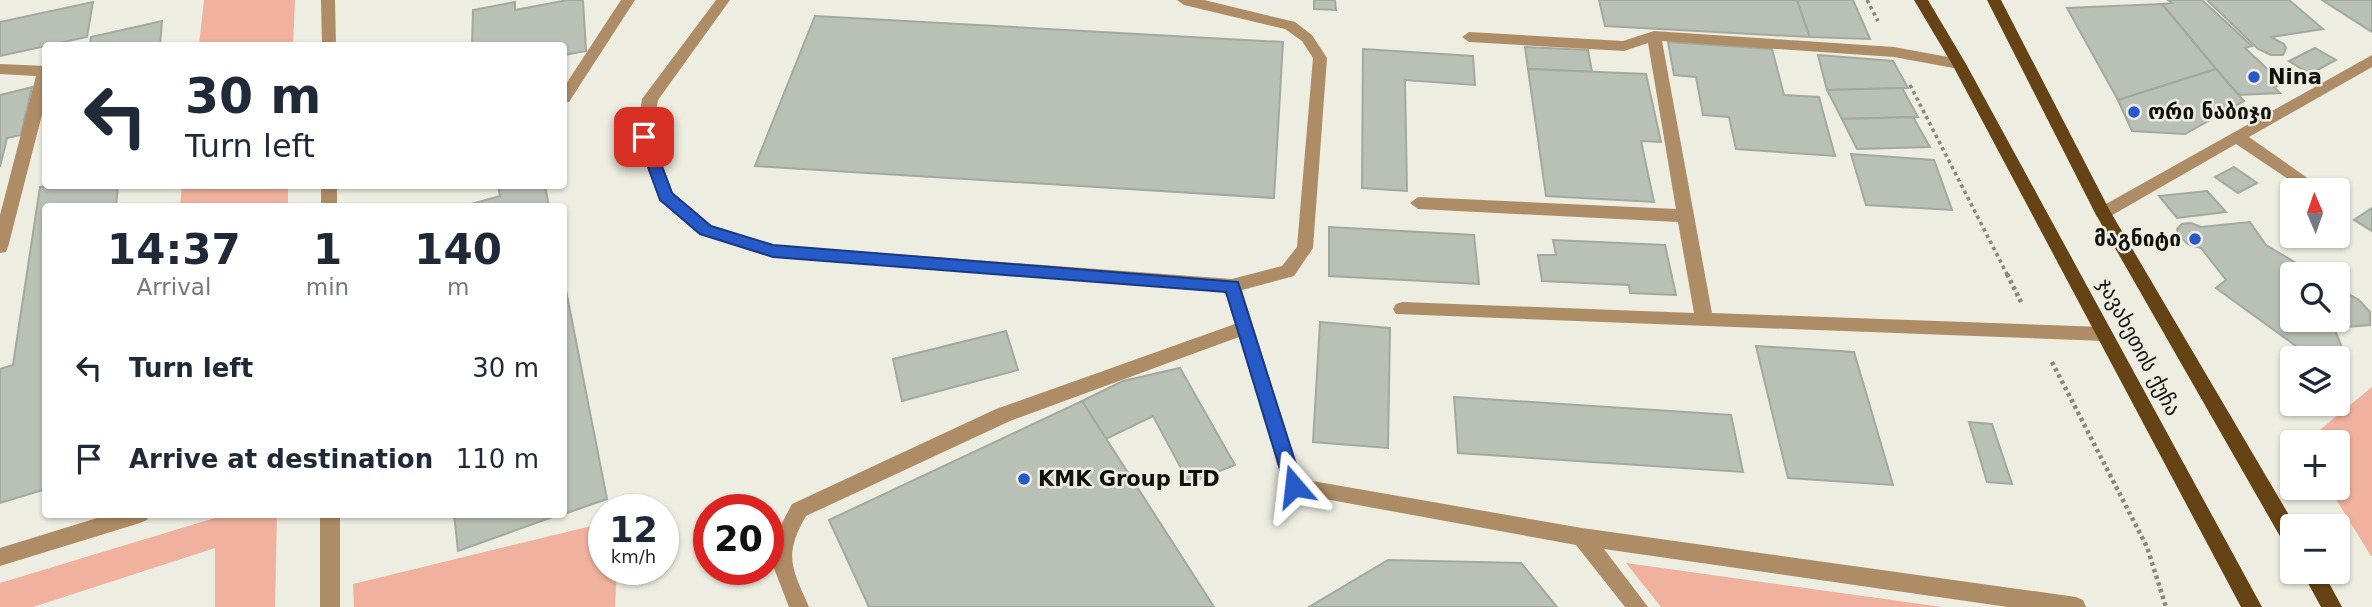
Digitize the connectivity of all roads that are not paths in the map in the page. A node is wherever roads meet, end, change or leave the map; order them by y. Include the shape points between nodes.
1 (328, 0) edge
2 (628, 0) edge
3 (723, 0) edge
4 (1184, 0) edge
5 (1921, 0) edge
6 (1994, 0) edge
7 (1654, 36) junction
8 (1469, 37) dead end
9 (329, 42) edge
10 (2372, 60) edge
11 (1959, 64) junction
12 (0, 69) edge
13 (42, 71) edge
14 (42, 83) edge
15 (567, 93) edge
16 (2237, 137) junction
17 (2298, 178) edge
18 (1418, 203) dead end
19 (2103, 214) junction
20 (1687, 216) junction
21 (0, 247) edge
22 (1232, 286) junction
23 (1402, 309) dead end
24 (1704, 320) junction
25 (1245, 328) junction
26 (2104, 334) junction
27 (126, 518) edge
28 (330, 518) edge
29 (2280, 518) edge
30 (1582, 537) junction
31 (0, 557) edge
32 (2319, 584) edge
33 (330, 607) edge
34 (799, 607) edge
35 (1638, 607) edge
36 (2076, 607) edge
37 (2252, 607) edge
38 (2332, 607) edge

1 - 9 street
2 - 15 street
3 - 22 street via 650,99 644,137 666,196 706,230 773,251
4 - 22 street via 1290,26 1307,38 1320,58 1305,248 1288,271
5 - 11 main road, ჯავახეთის ქუჩა
6 - 19 main road, ჯავახეთის ქუჩა
7 - 8 street via 1624,46
7 - 11 street via 1894,52
7 - 20 street
10 - 16 street
11 - 26 main road, ჯავახეთის ქუჩა
12 - 13 street
14 - 21 street
16 - 17 street
16 - 19 street
18 - 20 street
19 - 29 main road, ჯავახეთის ქუჩა
20 - 24 street
22 - 25 street
23 - 24 street
24 - 26 street
25 - 30 street via 1294,486
25 - 34 street via 1003,415 799,510 785,533 778,559
26 - 37 main road, ჯავახეთის ქუჩა
27 - 31 street
28 - 33 street
30 - 35 street
30 - 36 street
32 - 38 main road

